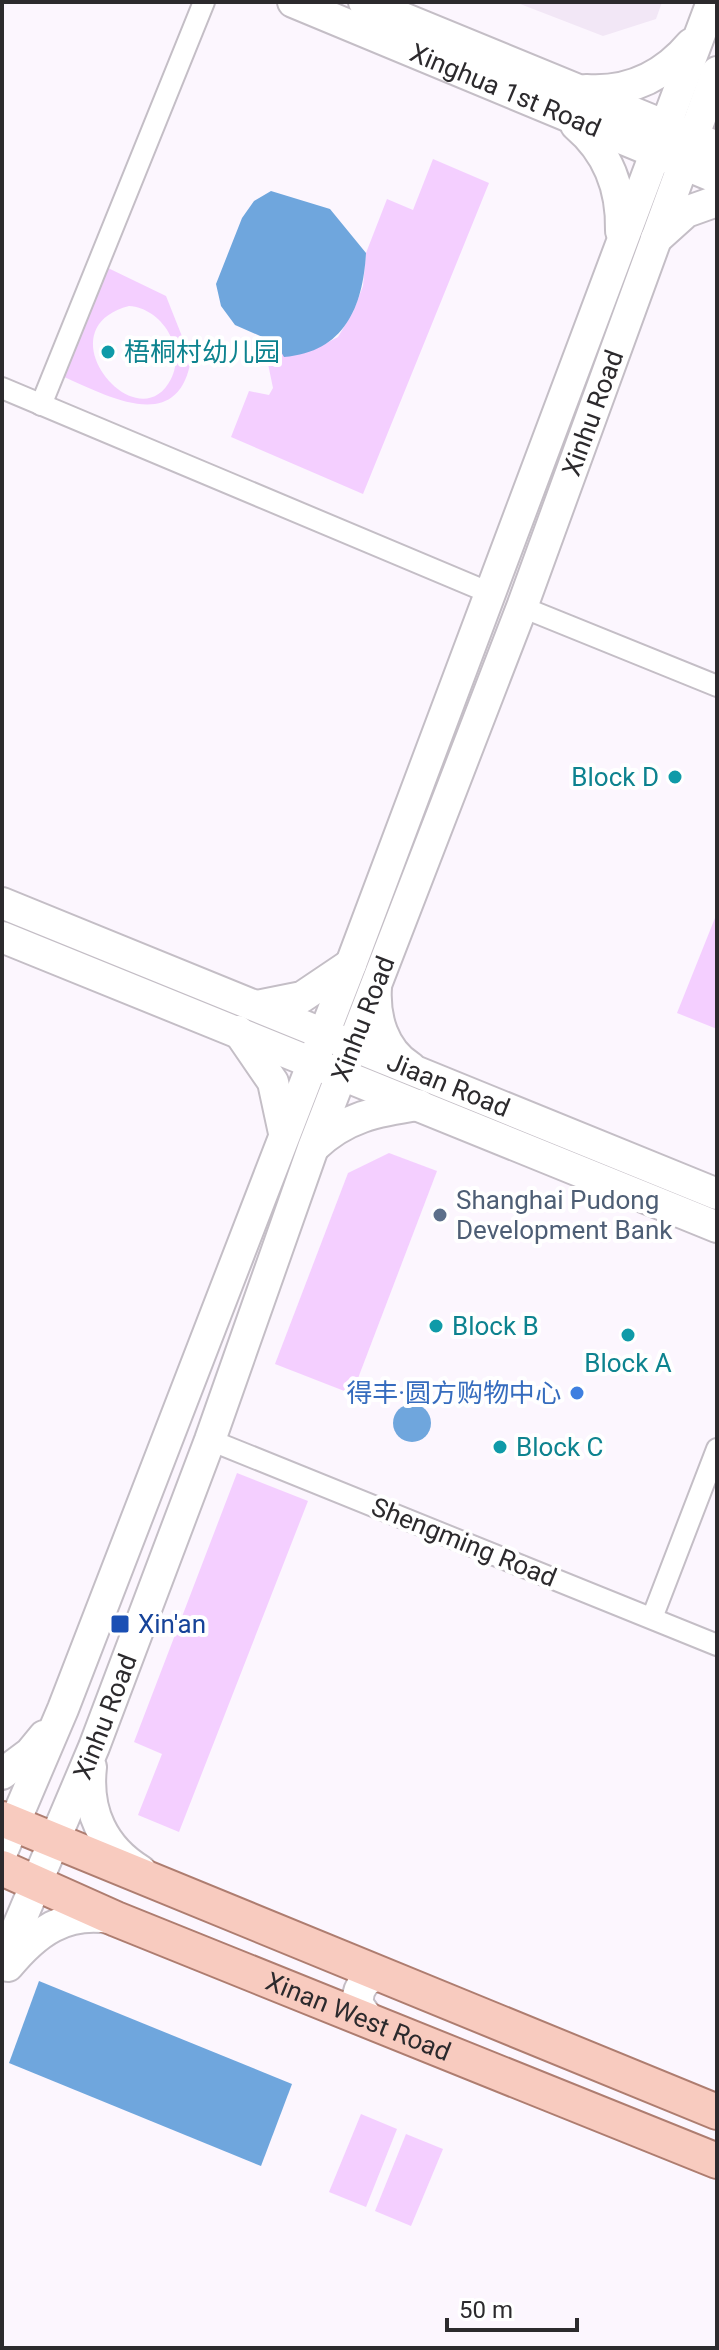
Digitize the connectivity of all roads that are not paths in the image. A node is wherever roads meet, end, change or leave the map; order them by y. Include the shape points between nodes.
1 (204, 2) edge
2 (293, 2) edge
3 (364, 2) edge
4 (708, 13) edge
5 (486, 68) junction
6 (717, 72) edge
7 (563, 100) junction
8 (682, 146) edge
9 (717, 178) edge
10 (717, 201) edge
11 (653, 243) junction
12 (619, 245) junction
13 (2, 388) edge
14 (563, 397) junction
15 (41, 405) junction
16 (593, 409) junction
17 (490, 593) junction
18 (522, 607) junction
19 (717, 686) edge
20 (401, 830) junction
21 (429, 843) junction
22 (2, 903) edge
23 (2, 937) edge
24 (136, 957) junction
25 (364, 971) junction
26 (127, 987) junction
27 (256, 1006) junction
28 (238, 1031) junction
29 (333, 1053) junction
30 (419, 1072) junction
31 (419, 1105) junction
32 (285, 1136) junction
33 (313, 1148) junction
34 (717, 1194) edge
35 (717, 1227) edge
36 (210, 1440) junction
37 (717, 1449) edge
38 (652, 1618) junction
39 (717, 1645) edge
40 (63, 1709) junction
41 (94, 1747) junction
42 (2, 1774) edge
43 (6, 1832) edge
44 (55, 1840) junction
45 (2, 1868) edge
46 (36, 1883) junction
47 (167, 1886) junction
48 (116, 1919) junction
49 (2, 1964) edge
50 (2, 1974) edge
51 (386, 1975) junction
52 (370, 2021) junction
53 (717, 2112) edge
54 (717, 2161) edge

1 - 15 street
2 - 5 main road, Xinghua 1st Road
3 - 5 main road, Xinghua 1st Road
4 - 7 main road via 681,56 643,81
4 - 8 main road, Xinhu Road
5 - 7 main road, Xinghua 1st Road
6 - 8 main road, Xinhu Road
7 - 8 main road, Xinghua 1st Road
7 - 12 main road via 610,169 621,214
8 - 9 main road, Xinghua 1st Road
8 - 11 main road, Xinhu Road
8 - 12 main road, Xinhu Road
10 - 11 main road via 686,212
11 - 16 main road, Xinhu Road
12 - 14 main road, Xinhu Road
13 - 15 street
14 - 16 main road via 568,390 583,388 591,394
14 - 17 main road, Xinhu Road
15 - 17 street
16 - 18 main road, Xinhu Road
17 - 20 main road, Xinhu Road
18 - 19 street
18 - 21 main road, Xinhu Road
20 - 21 main road via 402,845 410,852 424,850
20 - 25 main road, Xinhu Road
21 - 25 main road, Xinhu Road
22 - 24 main road, Jiaan Road
23 - 26 main road, Jiaan Road
24 - 26 main road via 145,965 146,978 139,986
24 - 27 main road, Jiaan Road
25 - 27 main road via 302,997
25 - 29 main road, Xinhu Road
25 - 30 main road via 392,1051
26 - 28 main road, Jiaan Road
27 - 29 main road, Jiaan Road
28 - 29 main road, Jiaan Road
28 - 32 main road via 273,1082
29 - 30 main road, Jiaan Road
29 - 31 main road, Jiaan Road
29 - 32 main road, Xinhu Road
29 - 33 main road, Xinhu Road
30 - 34 main road, Jiaan Road
31 - 33 main road via 340,1124
31 - 35 main road, Jiaan Road
32 - 40 main road, Xinhu Road
33 - 36 main road, Xinhu Road
36 - 38 street, Shengming Road
36 - 41 main road, Xinhu Road
37 - 38 street
38 - 39 street, Shengming Road
40 - 42 main road via 30,1753
40 - 43 main road, Xinhu Road
41 - 44 main road, Xinhu Road
41 - 47 main road via 92,1809 104,1837 129,1863
43 - 44 main road, Xinan West Road
44 - 46 main road, Xinhu Road
44 - 47 main road, Xinan West Road
45 - 46 main road, Xinan West Road
46 - 48 main road, Xinan West Road
46 - 49 main road, Xinhu Road
47 - 51 main road, Xinan West Road
48 - 50 main road via 82,1916 51,1926 32,1939
48 - 52 main road, Xinan West Road
51 - 52 main road via 370,1978 359,1989 358,2005
51 - 53 main road, Xinan West Road
52 - 54 main road, Xinan West Road

